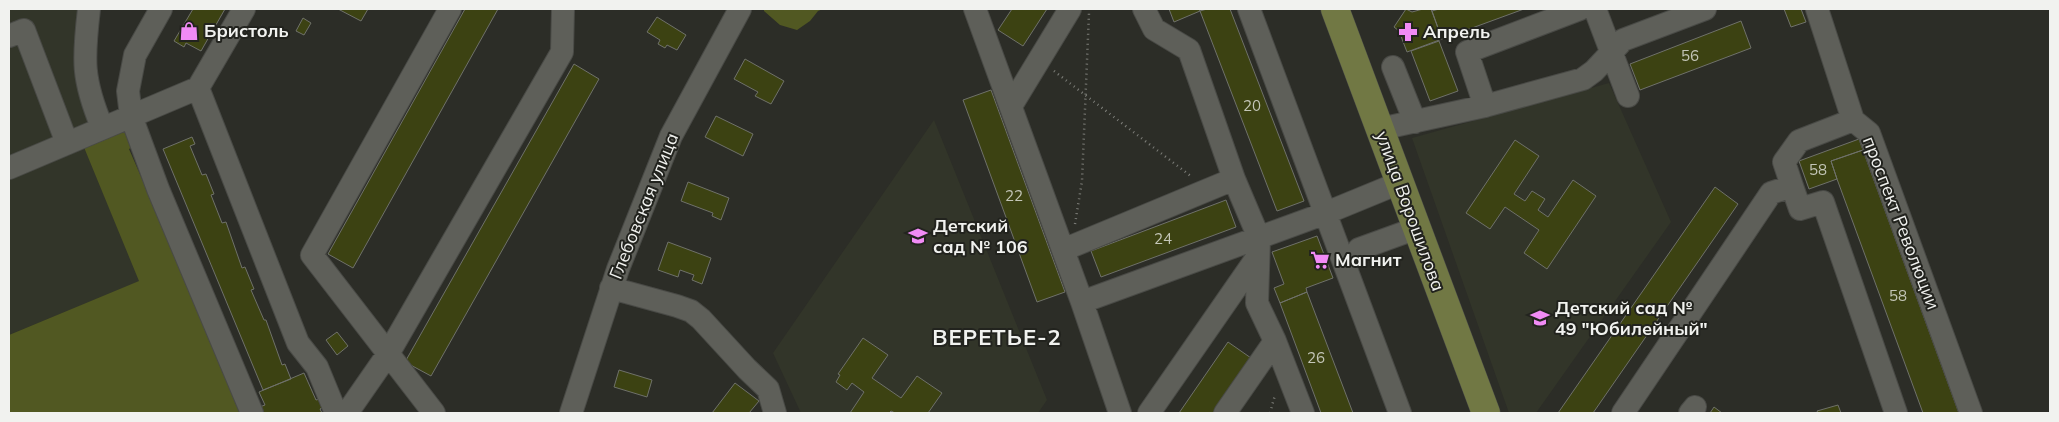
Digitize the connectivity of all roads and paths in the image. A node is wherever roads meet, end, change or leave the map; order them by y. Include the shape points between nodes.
1 (89, 9) edge
2 (161, 9) edge
3 (244, 9) edge
4 (450, 9) edge
5 (563, 9) edge
6 (740, 9) edge
7 (975, 9) edge
8 (1070, 9) edge
9 (1089, 9) edge
10 (1144, 9) edge
11 (1249, 9) edge
12 (1335, 9) edge
13 (1580, 9) edge
14 (1595, 9) edge
15 (1706, 9) edge
16 (1817, 9) edge
17 (9, 36) edge
18 (1611, 51) junction
19 (1038, 60) junction
20 (1393, 67) dead end
21 (198, 88) junction
22 (1628, 96) dead end
23 (1087, 97) junction
24 (1011, 106) junction
25 (1485, 106) junction
26 (131, 116) junction
27 (1854, 120) junction
28 (1415, 122) junction
29 (102, 127) junction
30 (1380, 129) junction
31 (67, 143) junction
32 (9, 168) edge
33 (1234, 179) junction
34 (1399, 183) junction
35 (1792, 186) junction
36 (1208, 189) junction
37 (1326, 213) junction
38 (1417, 228) junction
39 (1258, 247) junction
40 (1360, 249) dead end
41 (1063, 250) junction
42 (611, 288) junction
43 (1082, 302) junction
44 (1275, 341) junction
45 (388, 354) junction
46 (771, 410) edge
47 (252, 413) edge
48 (336, 413) edge
49 (347, 413) edge
50 (434, 413) edge
51 (572, 413) edge
52 (1120, 413) edge
53 (1149, 413) edge
54 (1225, 413) edge
55 (1303, 413) edge
56 (1400, 413) edge
57 (1486, 413) edge
58 (1623, 413) edge
59 (1896, 413) edge
60 (1971, 413) edge

1 - 29 street via 85,77
2 - 26 street via 135,55 128,91
3 - 21 street
4 - 45 street via 312,255
5 - 45 street via 562,52
6 - 42 street, Глебовская улица via 671,136
7 - 24 street
8 - 19 street
9 - 23 path
10 - 33 street via 1154,29 1189,50
11 - 37 street
12 - 30 main road, улица Ворошилова
13 - 25 street via 1467,52
14 - 18 street
15 - 18 street via 1622,40
16 - 27 street, проспект Революции
17 - 31 street via 24,30
18 - 22 street
18 - 25 street via 1583,79
19 - 23 path
19 - 24 street
20 - 28 street
21 - 26 street
21 - 48 street via 298,343 317,367
23 - 36 path
23 - 41 path via 1082,181 1074,235
24 - 41 street
25 - 28 street
26 - 29 street
26 - 47 street via 158,189
27 - 35 street via 1800,141 1784,162
27 - 60 street, проспект Революции via 1869,133
28 - 30 street
29 - 31 street
30 - 34 main road, улица Ворошилова
31 - 32 street
33 - 36 street
33 - 39 street
34 - 37 street
34 - 38 main road, улица Ворошилова
35 - 58 street via 1770,193
35 - 59 street via 1800,209 1824,202
36 - 41 street
37 - 39 street
37 - 56 street
38 - 40 street
38 - 57 main road, улица Ворошилова
39 - 43 street
39 - 44 street via 1257,303
39 - 53 street
41 - 43 street
42 - 46 street via 691,311 768,389
42 - 51 street, Глебовская улица
43 - 52 street
44 - 54 street
44 - 55 street
45 - 49 street
45 - 50 street

